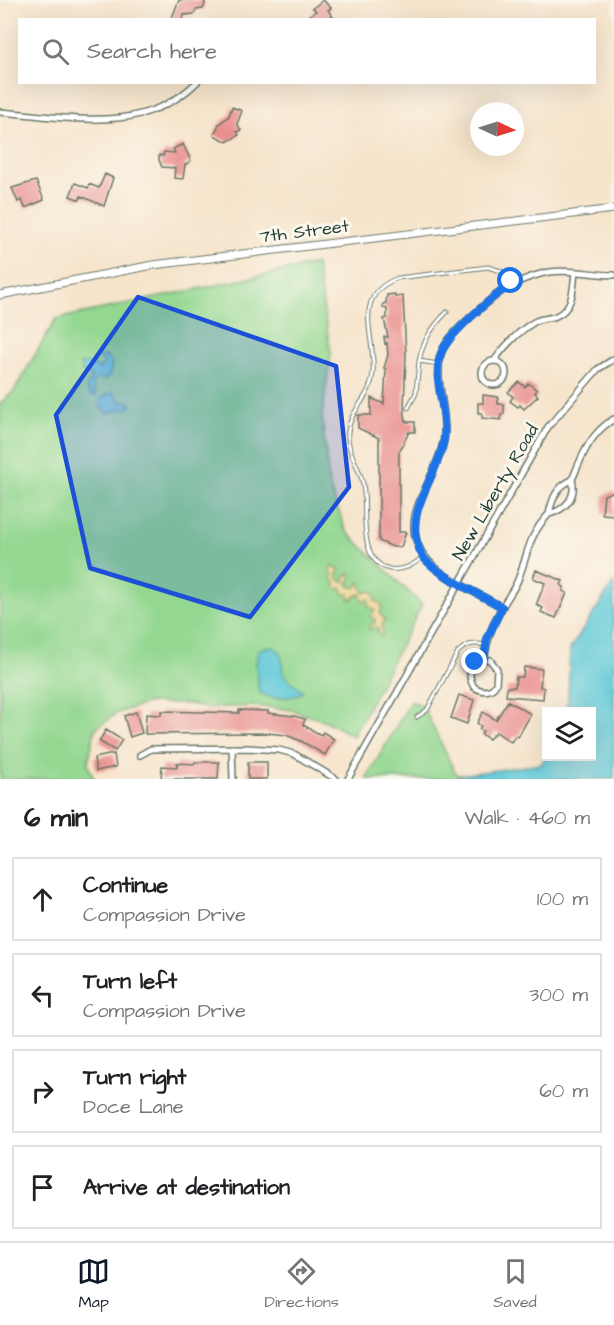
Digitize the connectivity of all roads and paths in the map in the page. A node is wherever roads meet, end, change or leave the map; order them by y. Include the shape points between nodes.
1 (194, 84) edge
2 (0, 112) edge
3 (614, 209) edge
4 (575, 272) junction
5 (614, 275) edge
6 (513, 284) junction
7 (0, 295) edge
8 (447, 312) dead end
9 (614, 359) edge
10 (419, 361) junction
11 (494, 361) junction
12 (439, 364) junction
13 (408, 408) dead end
14 (614, 419) edge
15 (572, 480) junction
16 (549, 514) junction
17 (423, 557) junction
18 (460, 583) junction
19 (502, 607) junction
20 (486, 645) junction
21 (484, 659) junction
22 (417, 717) dead end
23 (232, 748) junction
24 (140, 755) dead end
25 (233, 779) edge
26 (336, 779) edge
27 (348, 779) edge

1 - 2 street via 165,106 130,118
3 - 7 street, 7th Street via 153,265
4 - 5 street
4 - 6 street via 549,272
4 - 11 street via 573,296 566,309 535,321
6 - 12 street via 449,339
6 - 17 lane via 501,271 488,267 398,278 375,294 369,306 372,378 367,396 352,416 348,429 348,441 362,481 367,543 374,559 390,569 409,567
8 - 10 lane via 432,327
9 - 18 street, New Liberty Road via 598,369 548,427
10 - 12 lane
10 - 13 lane via 416,393
11 - 11 street via 483,371 486,381 493,384 503,381 506,373
12 - 17 street via 444,439 414,523
14 - 15 street via 591,438
15 - 16 street via 556,492
15 - 16 street via 575,488 570,501 560,512
16 - 19 street via 538,525 519,579
17 - 18 street
18 - 19 street
18 - 27 street, New Liberty Road
19 - 20 street
20 - 21 street
20 - 22 lane via 473,643 458,652 427,710
21 - 21 street via 471,668 471,682 479,691 490,690 496,684 497,669
23 - 24 street via 151,749
23 - 25 street
23 - 26 street via 294,754

